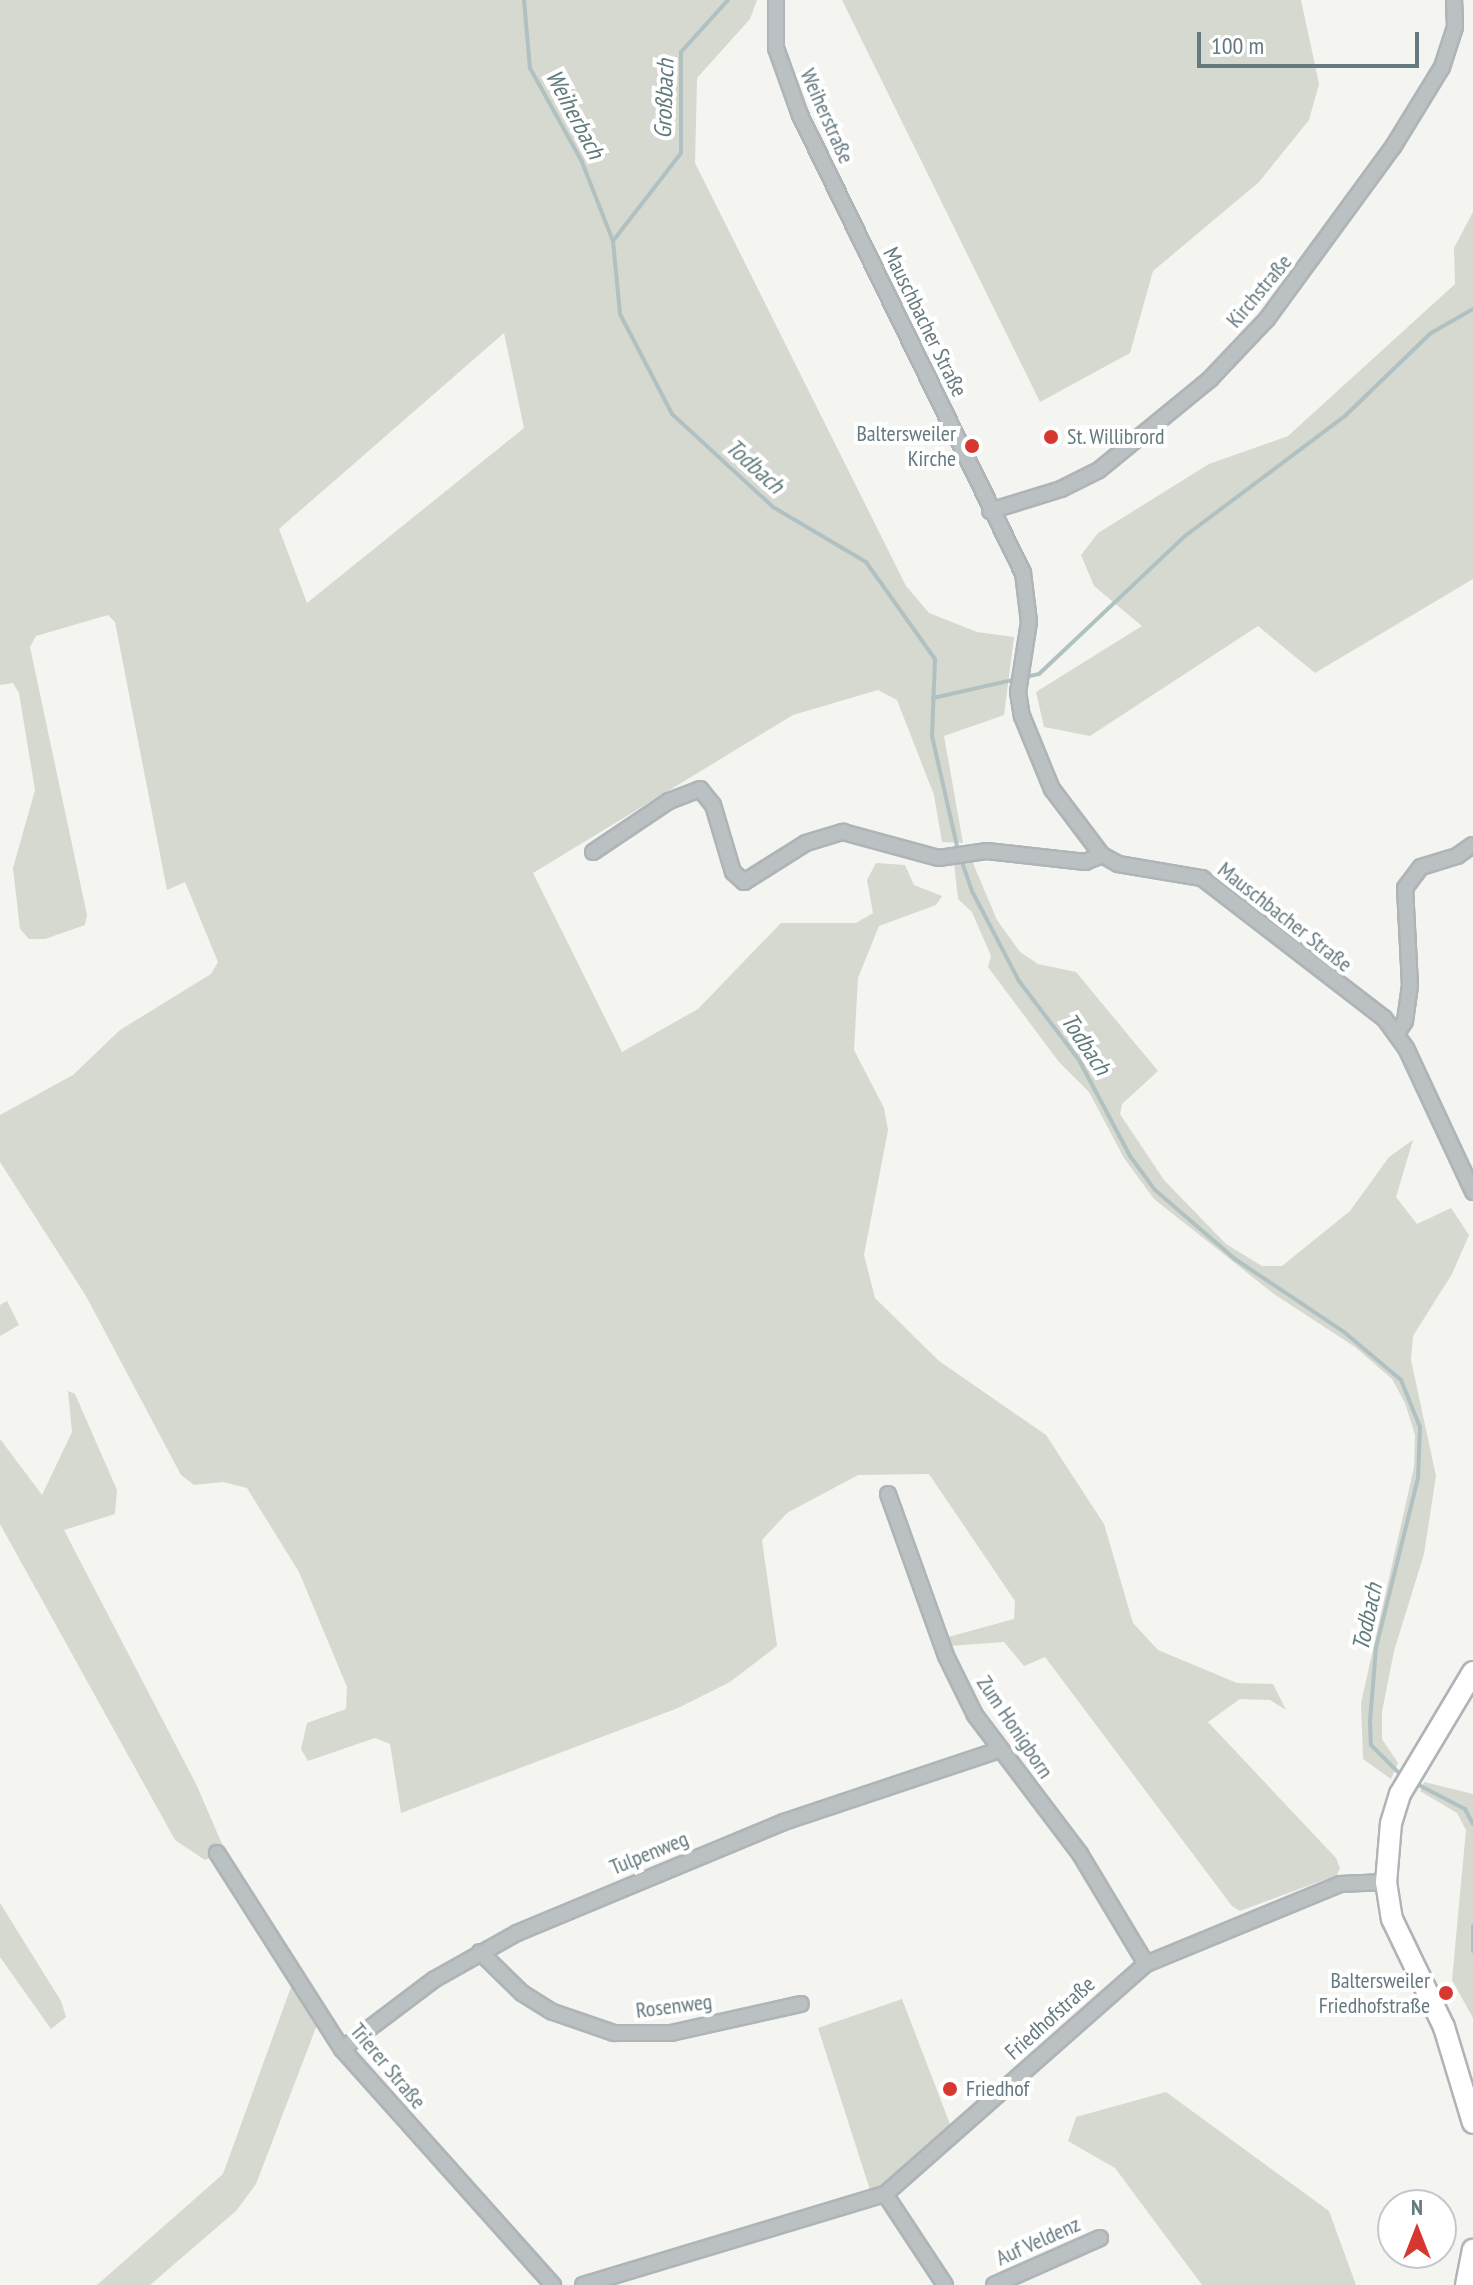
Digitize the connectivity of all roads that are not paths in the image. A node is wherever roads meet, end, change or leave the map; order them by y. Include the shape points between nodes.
1 (776, 0) edge
2 (1454, 0) edge
3 (862, 245) joint
4 (990, 511) junction
5 (1473, 845) edge
6 (593, 852) dead end
7 (1102, 855) junction
8 (1397, 1033) junction
9 (1473, 1192) edge
10 (888, 1494) dead end
11 (1473, 1672) edge
12 (999, 1750) junction
13 (217, 1853) dead end
14 (1386, 1882) junction
15 (480, 1952) junction
16 (1146, 1964) junction
17 (801, 2004) dead end
18 (342, 2049) junction
19 (1473, 2123) edge
20 (885, 2194) junction
21 (1100, 2238) dead end
22 (1473, 2250) edge
23 (553, 2285) edge
24 (583, 2285) edge
25 (945, 2285) edge
26 (994, 2285) edge
27 (1466, 2285) edge

1 - 3 street, Weiherstraße via 776,48 783,75
2 - 4 street, Kirchstraße via 1455,27 1442,67 1393,147 1267,319 1210,379 1099,470 1061,489
3 - 4 street, Mauschbacher Straße
4 - 7 street, Mauschbacher Straße via 1029,597 1018,692 1022,716 1052,789
5 - 8 street via 1421,867 1405,888 1410,986 1405,1021
6 - 7 street via 669,801 700,789 713,805 733,872 744,882 806,843 843,832 926,856 971,851 1085,862
7 - 8 street, Mauschbacher Straße via 1118,864 1202,878
8 - 9 street, Mauschbacher Straße
10 - 12 street, Zum Honigborn via 946,1656
11 - 14 main road via 1400,1794 1391,1823
12 - 15 street, Tulpenweg via 784,1822
12 - 16 street, Zum Honigborn via 1080,1854
13 - 18 street, Trierer Straße
14 - 16 street, Friedhofstraße via 1340,1884
14 - 19 main road via 1392,1919 1444,2027
15 - 17 street, Rosenweg via 522,1993 553,2012 614,2033 671,2033
15 - 18 street, Tulpenweg
16 - 20 street, Friedhofstraße
18 - 23 street, Trierer Straße
20 - 24 street, Friedhofstraße
20 - 25 street
21 - 26 street, Auf Veldenz
22 - 27 main road

